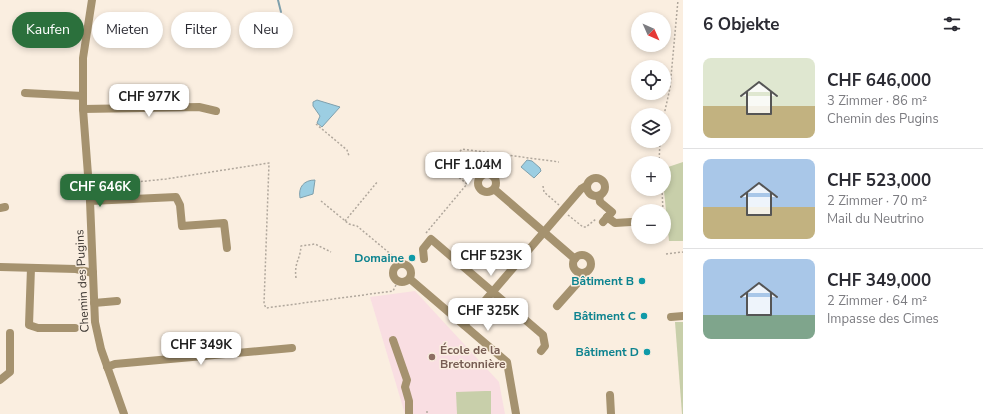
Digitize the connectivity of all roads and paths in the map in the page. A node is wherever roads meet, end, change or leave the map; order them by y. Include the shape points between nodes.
1 (92, 0) edge
2 (678, 0) edge
3 (25, 93) dead end
4 (83, 96) junction
5 (666, 108) edge
6 (83, 109) junction
7 (216, 112) dead end
8 (316, 124) dead end
9 (349, 156) dead end
10 (559, 162) dead end
11 (378, 181) dead end
12 (89, 186) junction
13 (543, 186) dead end
14 (586, 186) junction
15 (494, 189) dead end
16 (598, 196) junction
17 (90, 201) junction
18 (321, 201) dead end
19 (563, 210) junction
20 (605, 219) junction
21 (345, 221) junction
22 (630, 222) dead end
23 (544, 231) junction
24 (432, 239) junction
25 (227, 248) dead end
26 (331, 252) dead end
27 (683, 252) edge
28 (666, 254) dead end
29 (393, 256) dead end
30 (424, 259) dead end
31 (575, 259) junction
32 (0, 267) edge
33 (31, 268) junction
34 (93, 273) junction
35 (583, 273) junction
36 (296, 278) dead end
37 (410, 279) junction
38 (398, 281) junction
39 (492, 291) junction
40 (117, 301) dead end
41 (94, 303) junction
42 (557, 306) dead end
43 (683, 316) edge
44 (671, 317) dead end
45 (464, 325) junction
46 (76, 328) dead end
47 (10, 333) dead end
48 (393, 340) dead end
49 (292, 348) dead end
50 (541, 351) dead end
51 (107, 367) junction
52 (0, 380) edge
53 (610, 395) dead end
54 (427, 411) dead end
55 (124, 414) edge
56 (409, 414) edge
57 (427, 414) edge
58 (516, 414) edge
59 (611, 414) edge

1 - 4 street, Chemin des Pugins via 82,58
2 - 5 path via 670,88
3 - 4 street
4 - 6 street, Chemin des Pugins
6 - 7 street via 199,107
6 - 12 street, Chemin des Pugins
8 - 9 path via 347,150
10 - 24 path via 462,149 446,167 467,184 427,231
11 - 21 path
12 - 17 street, Chemin des Pugins
12 - 38 path via 269,163 264,304 266,308 393,291
13 - 19 path via 544,192
14 - 16 street via 591,195
14 - 16 street via 588,180 594,177 603,180 605,189
14 - 19 street
15 - 23 street
16 - 20 street via 600,202 612,212
17 - 25 street via 176,197 180,205 182,226 224,223
17 - 34 street, Chemin des Pugins
18 - 21 path
19 - 20 path via 583,227 592,224 596,219
19 - 23 street
20 - 22 street
21 - 29 path via 357,226
23 - 31 street
23 - 39 street
24 - 30 street via 423,250
24 - 39 street
26 - 36 path via 315,244 301,246 300,257 295,266
27 - 28 path
31 - 35 street via 575,269
31 - 35 street via 581,255 590,260 589,270
32 - 33 street
33 - 34 street via 76,269
33 - 46 street via 28,322 33,327
34 - 41 street, Chemin des Pugins
35 - 42 street via 581,279
37 - 38 street
37 - 38 street via 409,267 400,265 393,274
37 - 45 street
39 - 45 street
39 - 50 street via 543,335 545,346
40 - 41 street
41 - 51 street, Chemin des Pugins via 98,340
43 - 44 street
45 - 58 street via 506,362
47 - 52 street via 10,372
48 - 56 street via 407,380 405,387
49 - 51 street via 115,364
51 - 55 street, Chemin des Pugins
53 - 59 street
54 - 57 path

